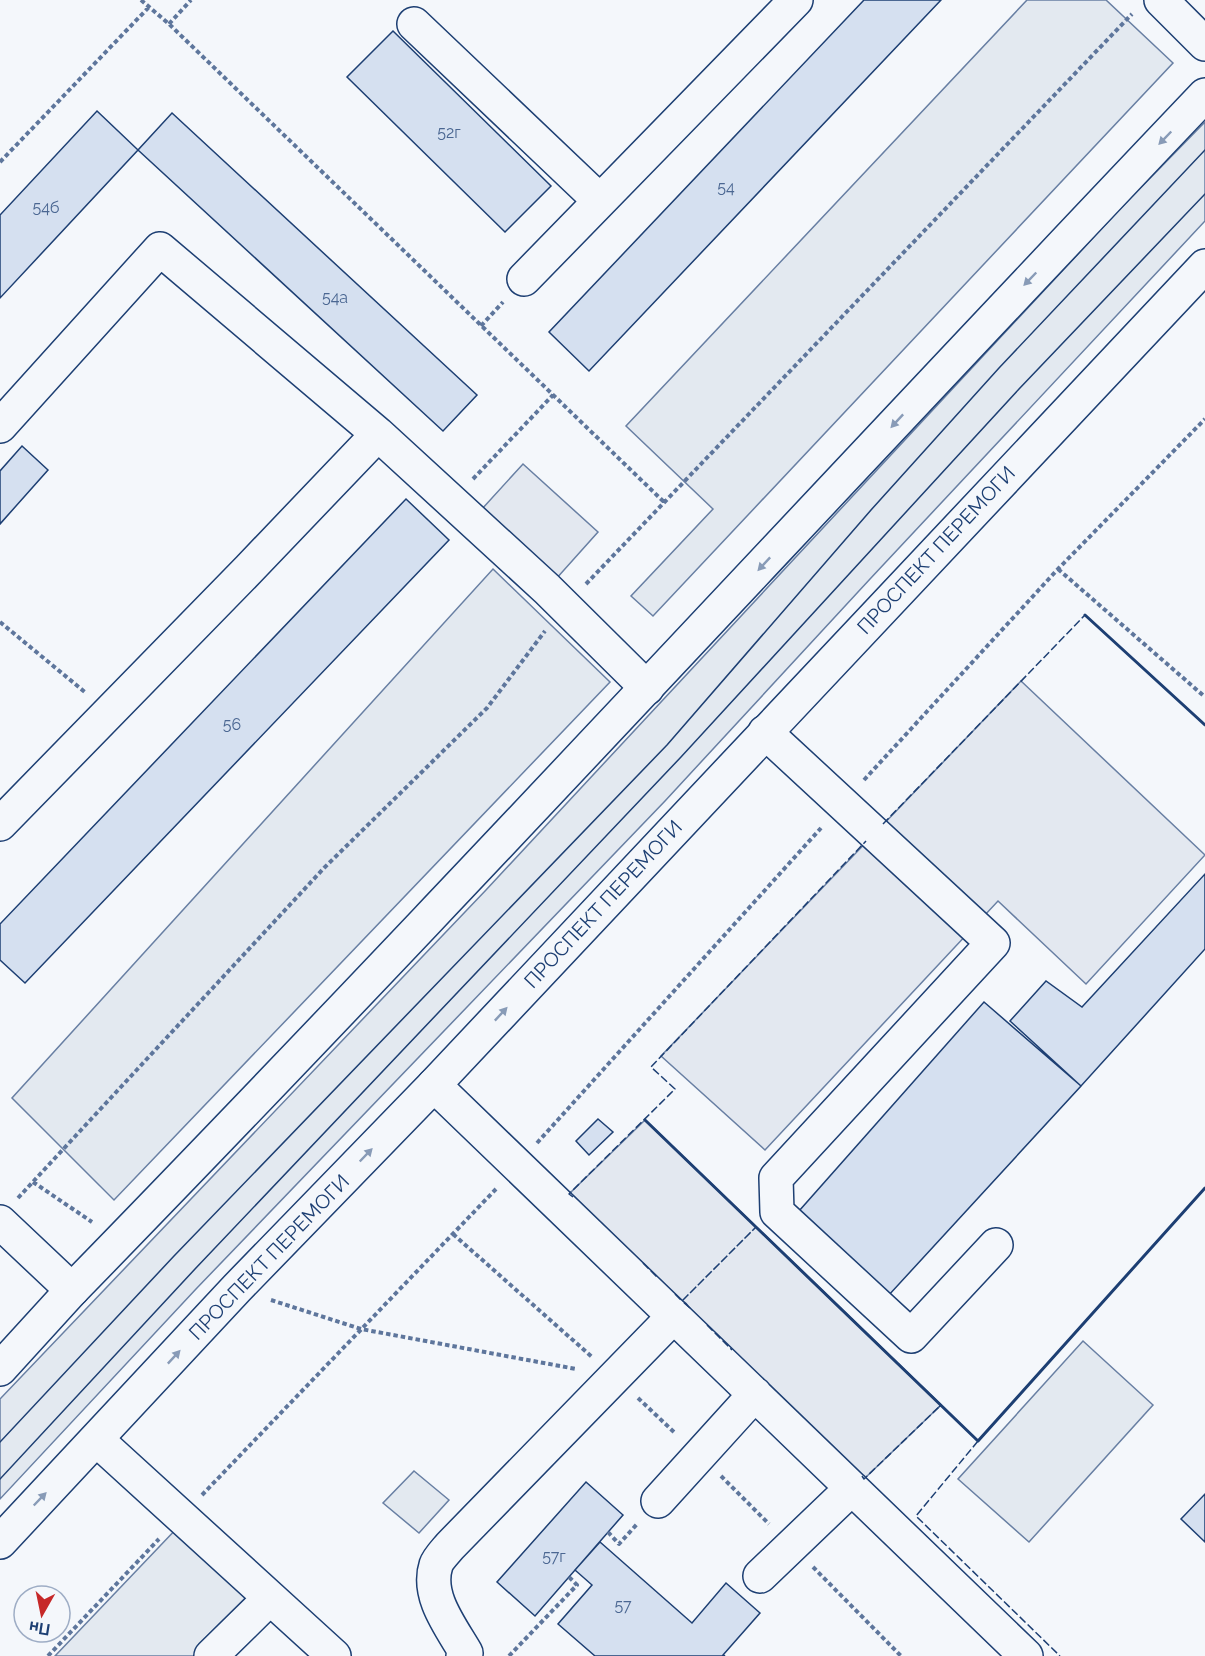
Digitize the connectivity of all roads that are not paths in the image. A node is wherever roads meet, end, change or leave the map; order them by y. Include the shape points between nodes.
1 (796, 0) edge
2 (1161, 0) edge
3 (414, 24) dead end
4 (1205, 44) edge
5 (1205, 95) edge
6 (599, 200) junction
7 (1205, 266) edge
8 (524, 279) dead end
9 (0, 426) edge
10 (378, 434) junction
11 (647, 688) junction
12 (765, 732) junction
13 (0, 824) edge
14 (434, 1085) junction
15 (0, 1222) edge
16 (996, 1245) dead end
17 (72, 1290) junction
18 (676, 1309) junction
19 (0, 1369) edge
20 (755, 1394) junction
21 (97, 1440) junction
22 (852, 1488) junction
23 (658, 1501) road end
24 (0, 1542) edge
25 (760, 1576) dead end
26 (269, 1599) junction
27 (466, 1655) edge
28 (1022, 1655) edge
29 (211, 1656) edge
30 (334, 1656) edge

1 - 6 main road
2 - 4 main road
3 - 6 main road
5 -> 11 main road
6 - 8 main road
7 - 12 main road, ПРОСПЕКТ ПЕРЕМОГИ
9 - 10 main road via 160,249
10 - 11 main road via 547,589
10 - 13 main road
11 - 17 main road
14 -> 12 main road, ПРОСПЕКТ ПЕРЕМОГИ
12 - 16 main road via 993,943 776,1178 777,1212 911,1336
14 - 18 main road
21 -> 14 main road, ПРОСПЕКТ ПЕРЕМОГИ via 237,1288
15 - 17 main road
17 - 19 main road
18 - 20 main road
18 - 27 main road via 436,1563 432,1587
20 - 22 main road
20 - 23 main road
24 -> 21 main road, ПРОСПЕКТ ПЕРЕМОГИ
21 - 26 main road
22 - 25 main road
22 - 28 main road
26 - 29 main road
26 - 30 main road

